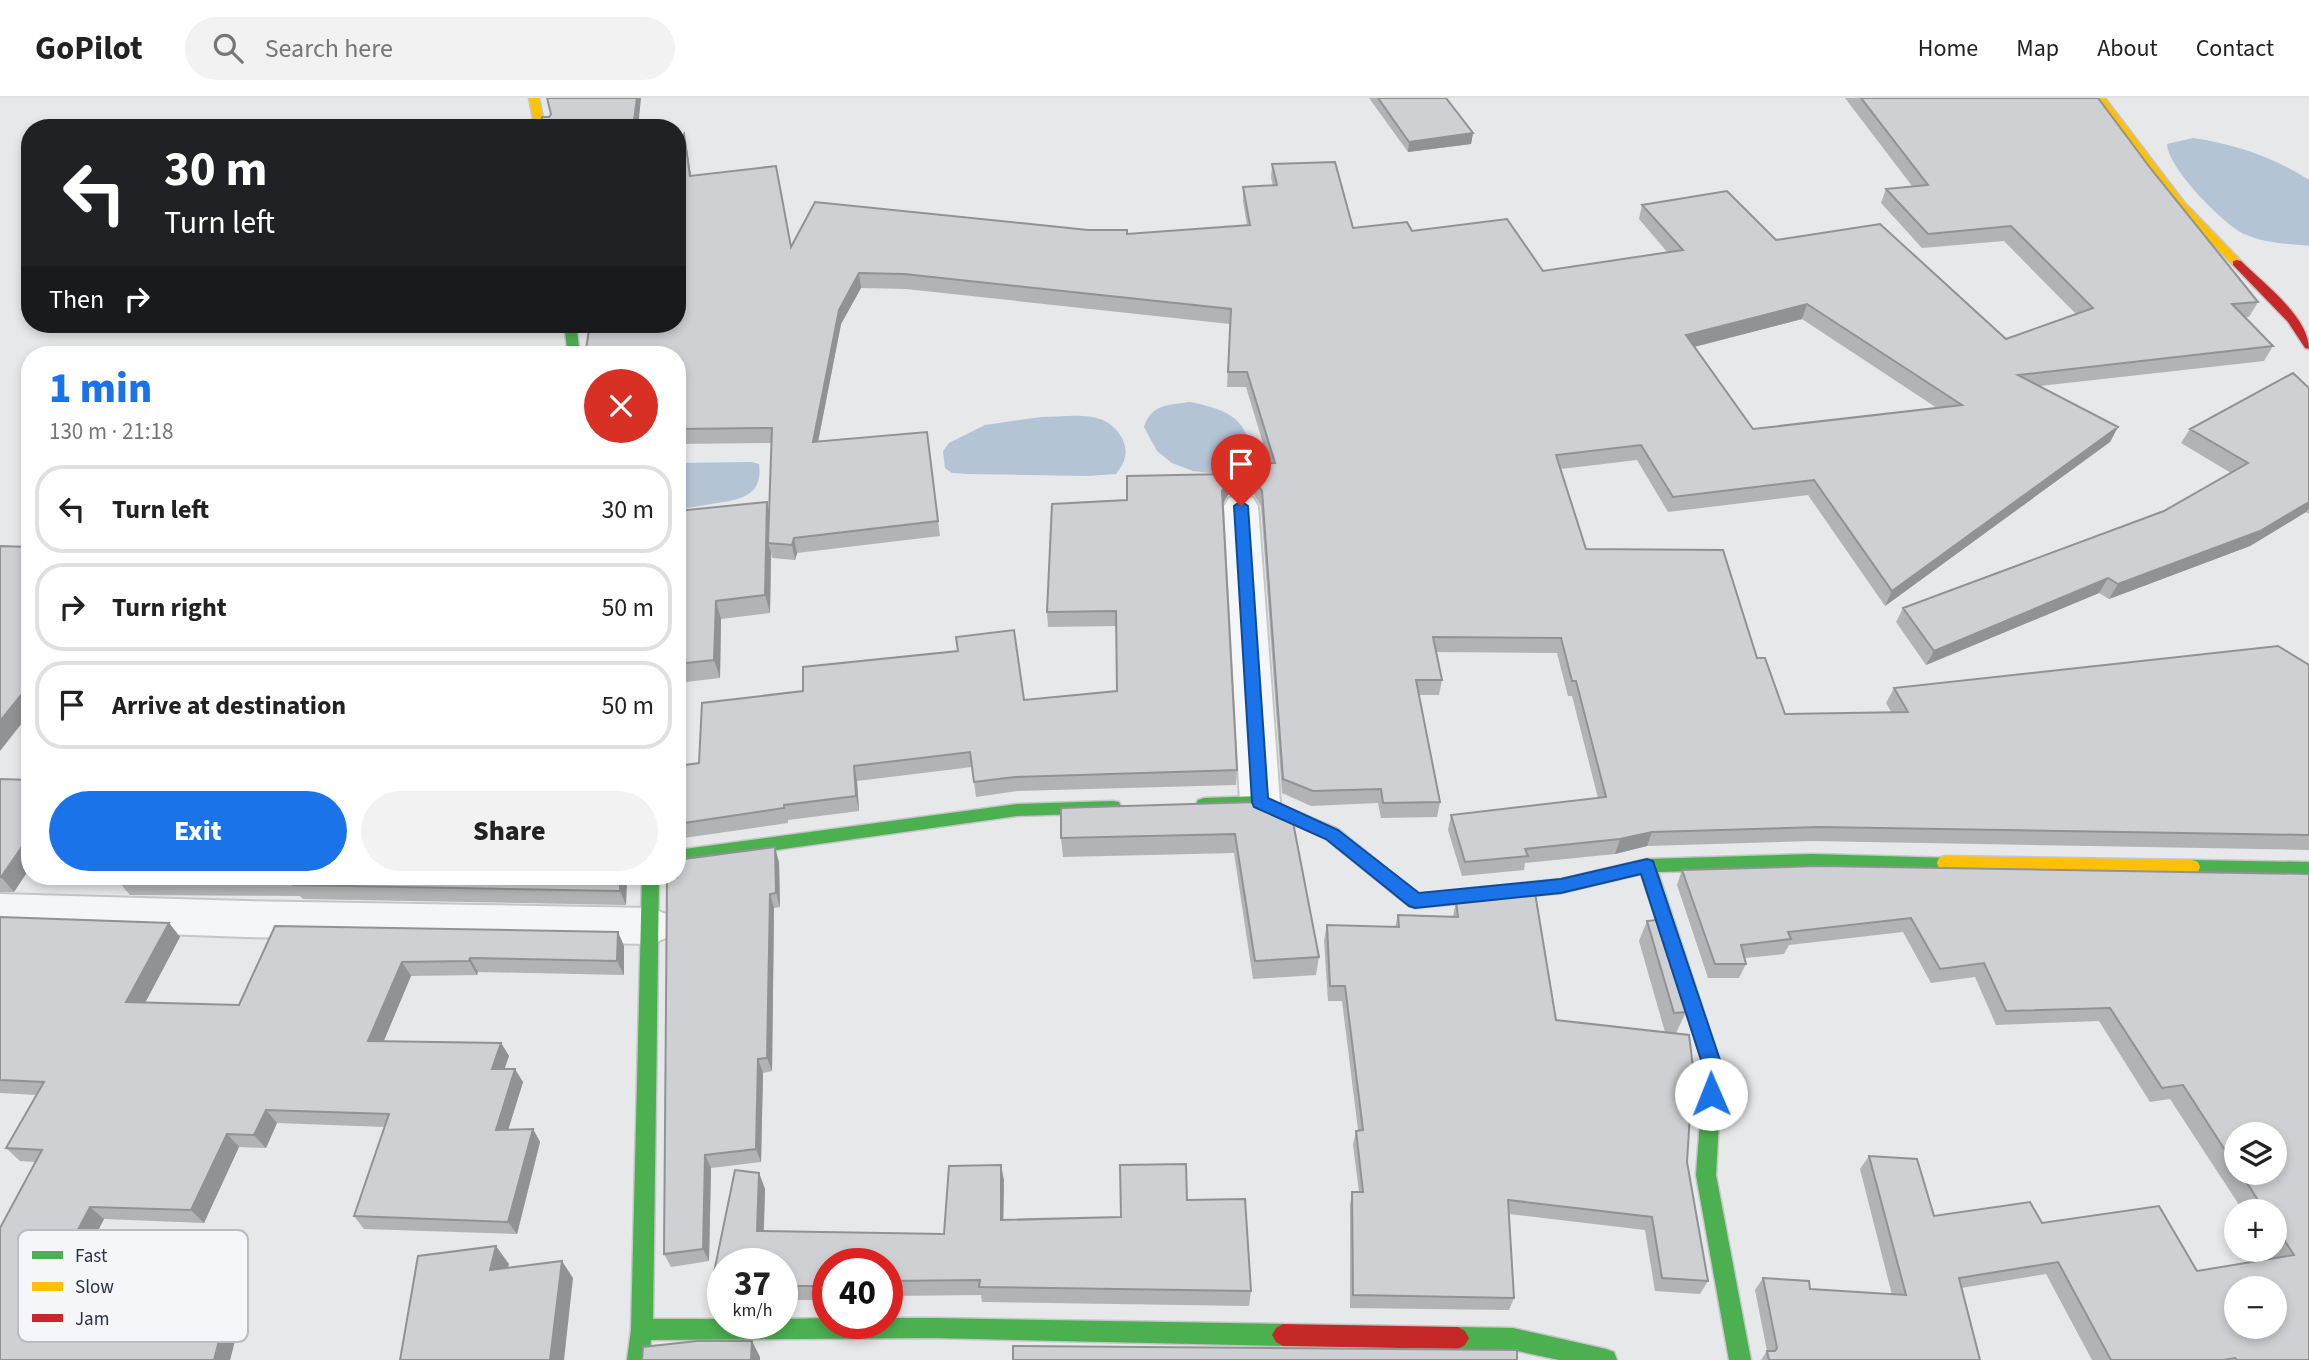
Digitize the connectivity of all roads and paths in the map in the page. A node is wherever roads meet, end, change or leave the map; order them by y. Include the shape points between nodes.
1 (534, 98) edge
2 (2099, 98) edge
3 (538, 119) edge
4 (2309, 345) edge
5 (1241, 506) dead end
6 (1260, 802) junction
7 (1192, 804) edge
8 (1125, 807) edge
9 (686, 856) edge
10 (1647, 866) junction
11 (2309, 869) edge
12 (650, 885) edge
13 (0, 911) edge
14 (651, 926) junction
15 (642, 1329) junction
16 (638, 1360) edge
17 (1606, 1360) edge
18 (1740, 1360) edge

1 - 3 street
2 - 4 street via 2180,204 2293,320
5 - 6 street
6 - 7 street
6 - 10 street via 1332,834 1415,901 1561,886
8 - 9 street via 1017,810
10 - 11 street via 1812,861
10 - 18 street via 1713,1066 1706,1175
12 - 14 street
13 - 14 street
14 - 15 street
15 - 16 street
15 - 17 street via 932,1328 1513,1339

